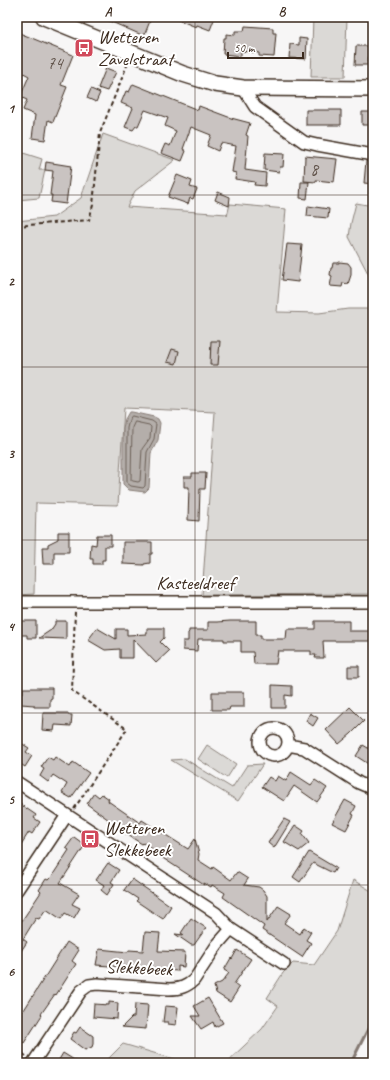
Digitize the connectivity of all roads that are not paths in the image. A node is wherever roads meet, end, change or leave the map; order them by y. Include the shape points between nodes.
1 (44, 17) edge
2 (243, 88) junction
3 (373, 89) edge
4 (373, 155) edge
5 (17, 602) edge
6 (373, 602) edge
7 (288, 745) dead end
8 (17, 782) edge
9 (373, 789) edge
10 (68, 816) junction
11 (17, 890) edge
12 (231, 929) junction
13 (284, 964) dead end
14 (33, 1063) edge

1 - 2 street via 183,74 215,84
2 - 3 street
2 - 4 street via 255,107 304,142
5 - 6 street, Kasteeldreef
7 - 9 street via 304,748
8 - 10 street
10 - 11 street
10 - 12 street via 216,913
12 - 13 street
12 - 14 street, Slekkebeek via 189,985 169,989 89,985 81,991

